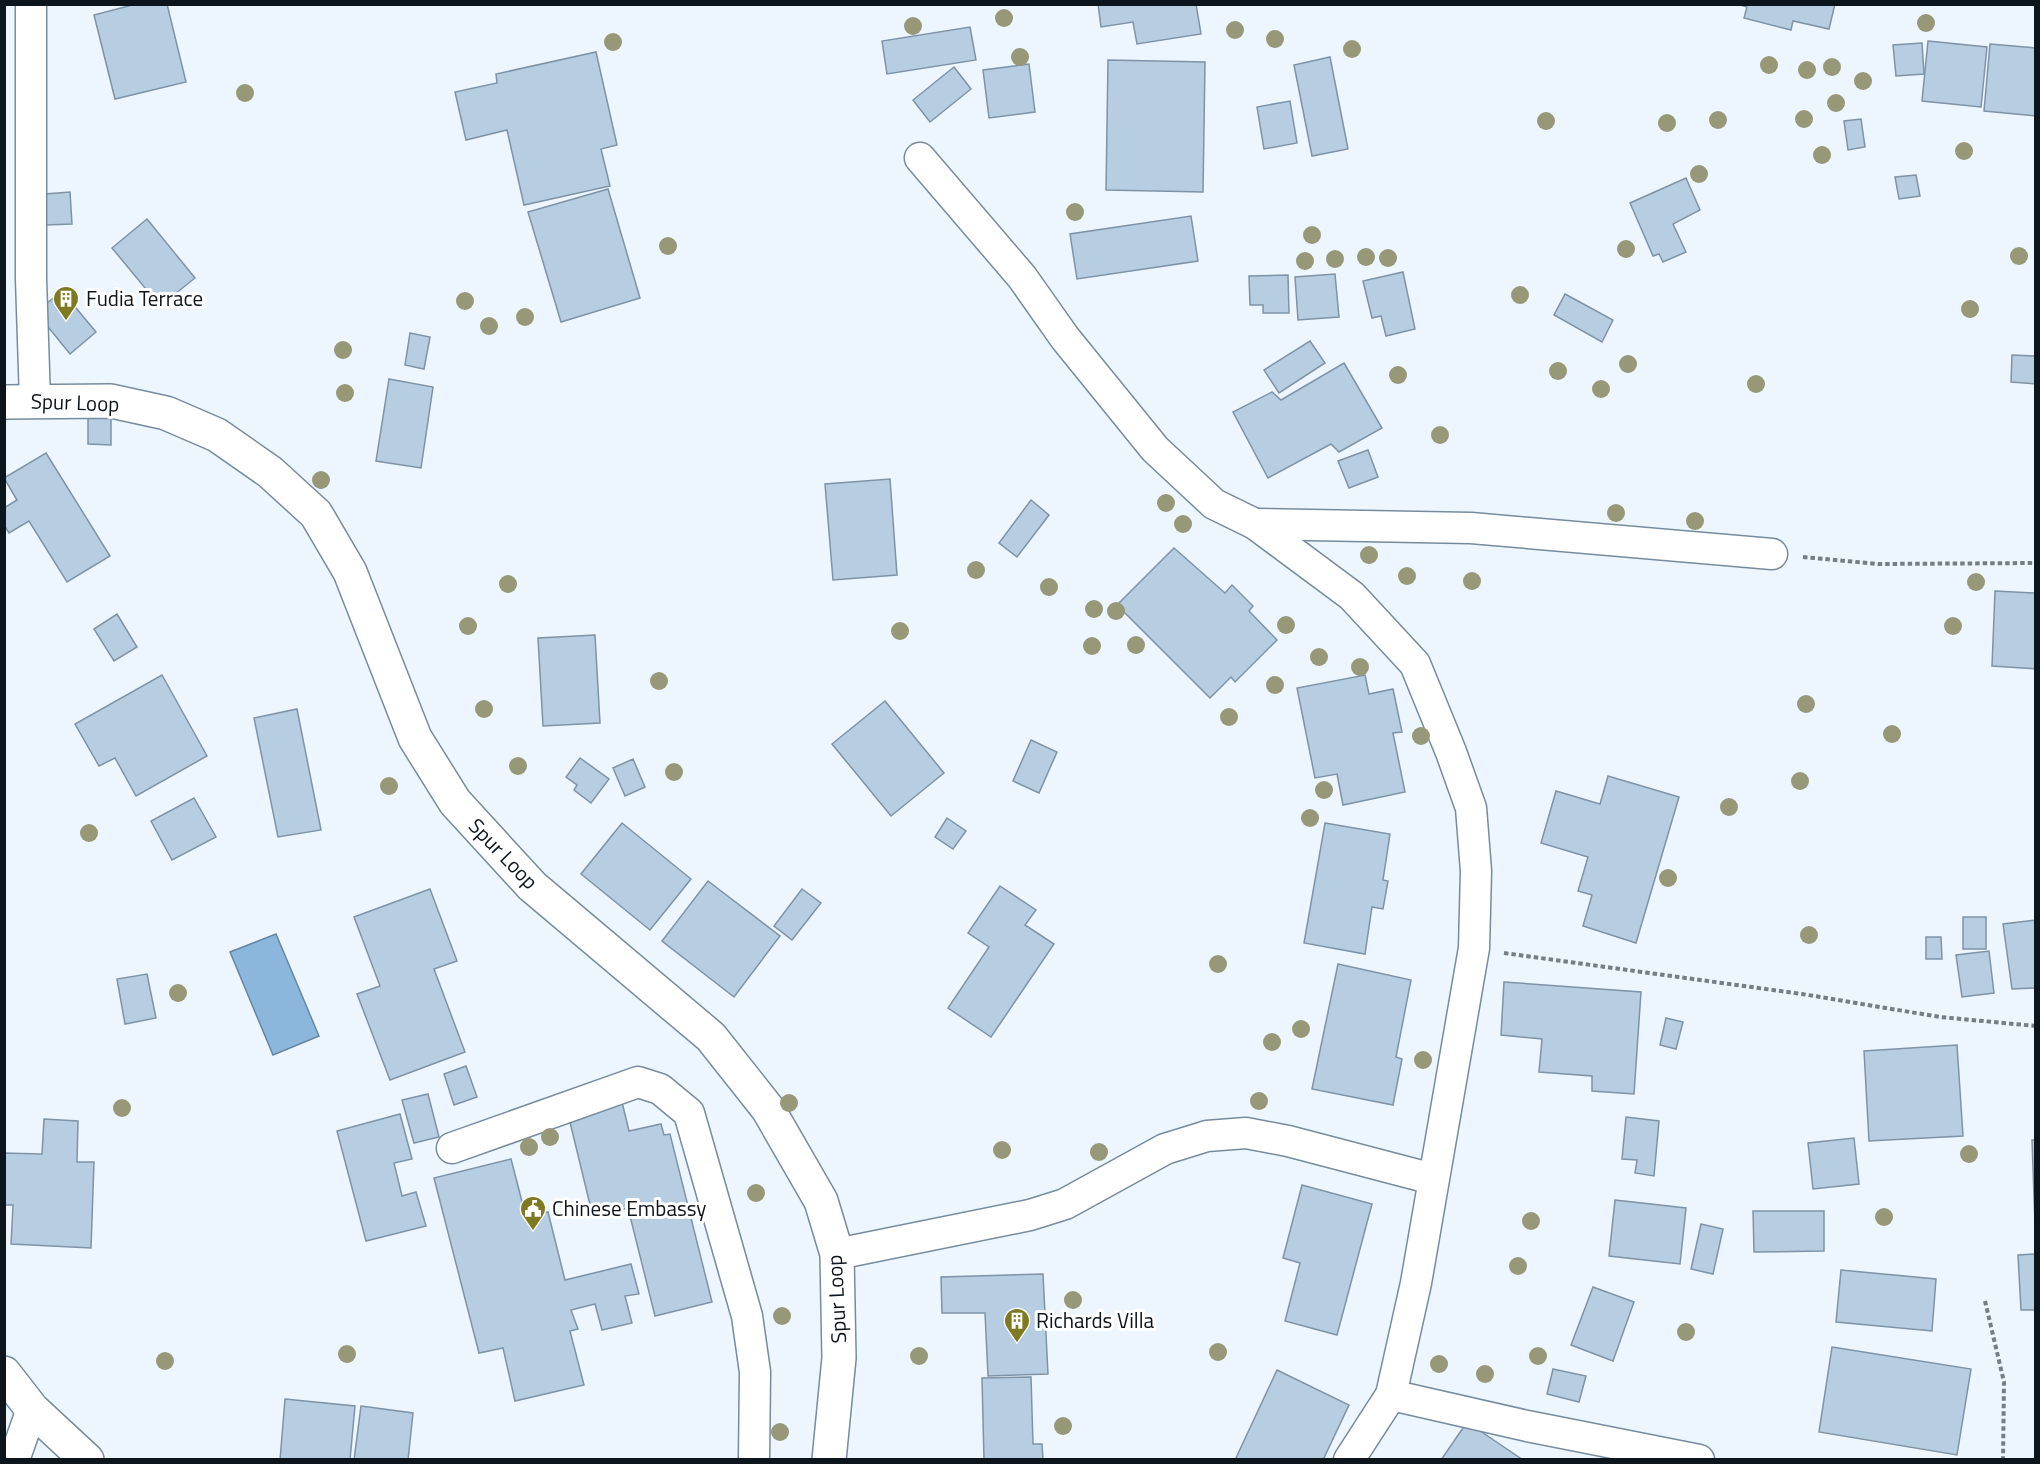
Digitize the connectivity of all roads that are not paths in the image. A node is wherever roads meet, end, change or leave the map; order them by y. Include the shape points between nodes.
1 (32, 4) edge
2 (920, 158) dead end
3 (20, 401) edge
4 (1255, 524) junction
5 (1772, 554) road end
6 (452, 1148) dead end
7 (1432, 1179) junction
8 (837, 1254) junction
9 (4, 1373) edge
10 (1391, 1395) junction
11 (32, 1409) junction
12 (14, 1460) edge
13 (87, 1460) edge
14 (754, 1460) edge
15 (829, 1460) edge
16 (1349, 1460) edge
17 (1699, 1460) edge

1 - 3 street via 31,268
2 - 4 street via 1022,277 1065,338 1155,449 1214,504
3 - 8 street, Spur Loop via 111,401 166,413 217,435 270,472 316,514 350,572 415,738 455,802 532,886 711,1037 768,1110 821,1201
4 - 5 street via 1472,528
4 - 7 street via 1352,596 1415,664 1471,808 1476,871 1474,948
6 - 14 street via 639,1082 660,1089 689,1113 747,1316 755,1372
7 - 8 street via 1246,1133 1207,1136 1165,1149 1065,1204 1030,1215
7 - 10 street via 1407,1333
8 - 15 street, Spur Loop via 839,1358
9 - 11 street
10 - 16 street
10 - 17 street
11 - 12 street
11 - 13 street

